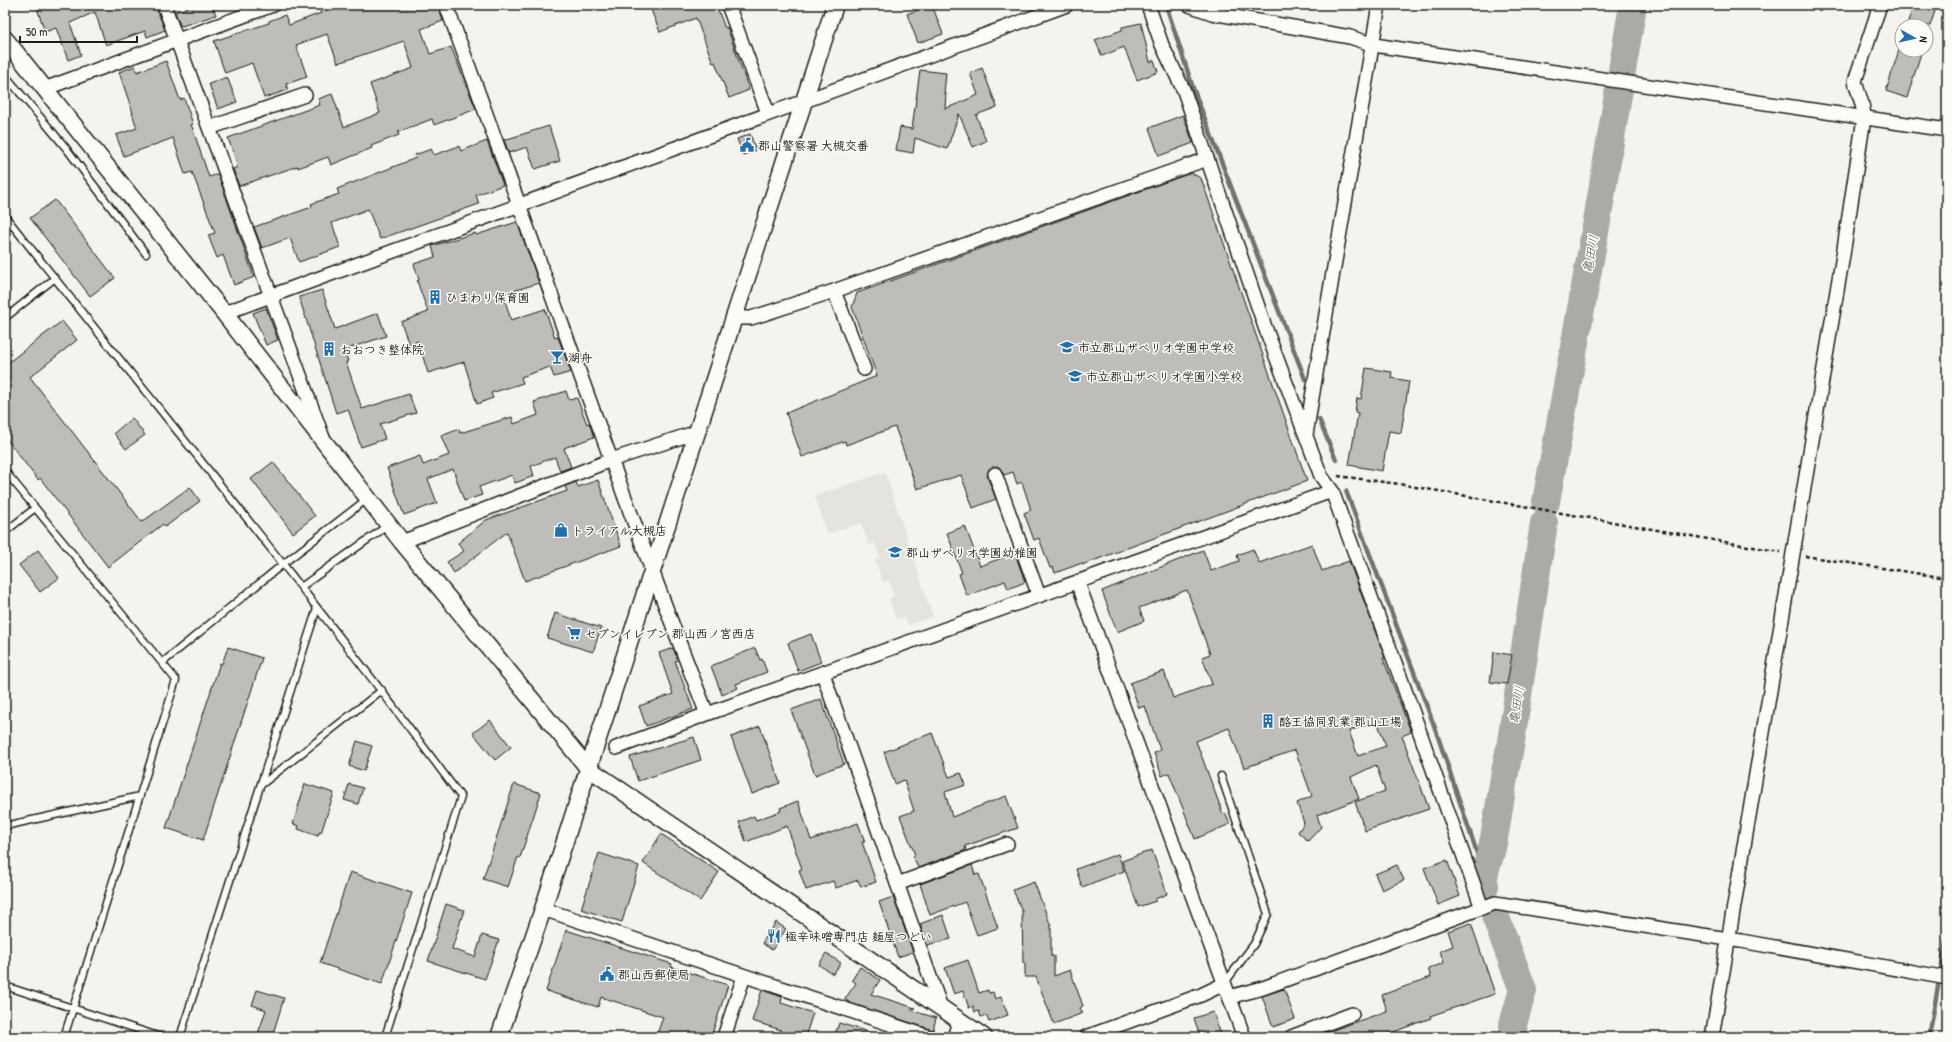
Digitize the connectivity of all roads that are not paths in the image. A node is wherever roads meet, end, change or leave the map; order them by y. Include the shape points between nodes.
1 (164, 5) edge
2 (273, 5) edge
3 (446, 5) edge
4 (728, 5) edge
5 (835, 5) edge
6 (1067, 5) edge
7 (1148, 5) edge
8 (1189, 5) edge
9 (1379, 5) edge
10 (1880, 5) edge
11 (5, 39) edge
12 (177, 42) junction
13 (1374, 45) junction
14 (5, 75) edge
15 (44, 89) junction
16 (305, 95) dead end
17 (803, 102) junction
18 (768, 113) junction
19 (1864, 118) junction
20 (209, 128) junction
21 (1947, 130) edge
22 (1207, 159) junction
23 (521, 206) junction
24 (5, 216) edge
25 (146, 254) dead end
26 (54, 278) junction
27 (834, 291) junction
28 (271, 297) junction
29 (224, 313) junction
30 (5, 318) edge
31 (734, 318) junction
32 (864, 369) dead end
33 (697, 432) junction
34 (1306, 435) junction
35 (325, 443) junction
36 (611, 460) junction
37 (5, 471) edge
38 (995, 474) dead end
39 (1332, 491) junction
40 (368, 498) junction
41 (35, 508) junction
42 (389, 525) junction
43 (5, 532) edge
44 (402, 542) junction
45 (283, 564) junction
46 (651, 570) junction
47 (1078, 582) junction
48 (301, 587) junction
49 (1039, 596) junction
50 (317, 608) junction
51 (162, 663) junction
52 (823, 674) junction
53 (382, 690) junction
54 (707, 714) junction
55 (616, 748) dead end
56 (588, 768) junction
57 (1221, 776) dead end
58 (261, 785) junction
59 (140, 796) junction
60 (5, 826) edge
61 (1006, 844) dead end
62 (897, 884) junction
63 (1482, 908) junction
64 (543, 909) junction
65 (1728, 939) junction
66 (744, 976) junction
67 (1947, 978) edge
68 (1224, 984) junction
69 (5, 986) edge
70 (1229, 997) junction
71 (940, 1005) junction
72 (74, 1007) junction
73 (1352, 1014) dead end
74 (960, 1020) junction
75 (64, 1037) edge
76 (161, 1037) edge
77 (180, 1037) edge
78 (385, 1037) edge
79 (499, 1037) edge
80 (724, 1037) edge
81 (929, 1037) edge
82 (954, 1037) edge
83 (984, 1037) edge
84 (1086, 1037) edge
85 (1244, 1037) edge
86 (1291, 1037) edge
87 (1712, 1037) edge

1 - 12 street
2 - 12 street
3 - 23 street
4 - 18 street
5 - 17 street
6 - 17 street
7 - 22 street via 1162,45 1184,91
8 - 13 street via 1212,13 1350,37
9 - 13 street
10 - 19 street via 1855,81 1864,106
11 - 15 street
12 - 15 street
12 - 20 street
13 - 19 street
13 - 34 street via 1340,226
14 - 25 lane via 66,148
15 - 29 street
16 - 20 street
17 - 18 street
17 - 31 street
18 - 23 street
19 - 21 street
19 - 65 street
20 - 28 street
22 - 27 street
22 - 34 street
23 - 28 street
23 - 36 street
24 - 26 lane
26 - 30 lane
26 - 45 lane
27 - 31 street via 751,318
27 - 32 street
28 - 29 street
28 - 35 street
29 - 35 street
31 - 33 street
33 - 36 street
33 - 46 street
34 - 39 street via 1321,476
35 - 40 street
36 - 44 street
36 - 46 street
37 - 41 lane
38 - 49 street
39 - 47 street
39 - 63 street
40 - 42 street
40 - 45 lane
41 - 43 lane
41 - 51 lane
42 - 44 street
42 - 48 lane
44 - 56 street
45 - 48 lane
45 - 51 lane
46 - 54 street
46 - 56 street
47 - 49 street
47 - 68 street
48 - 50 lane
49 - 52 street
50 - 53 lane
50 - 58 lane
51 - 59 lane via 176,680
52 - 54 street
52 - 62 street
53 - 58 lane
53 - 78 lane via 460,797
54 - 55 street
56 - 64 street
56 - 71 street
57 - 68 lane via 1268,914 1254,944
58 - 77 lane
59 - 60 lane
59 - 72 lane
61 - 62 street
62 - 71 street
63 - 65 street via 1495,903
63 - 70 street via 1263,988
64 - 66 street
64 - 79 street
65 - 67 street
65 - 87 street
66 - 80 street
66 - 81 street
68 - 70 street
68 - 84 street
69 - 72 lane
70 - 85 street
71 - 74 street
72 - 75 lane
72 - 76 lane
73 - 86 street
74 - 82 street
74 - 83 street

